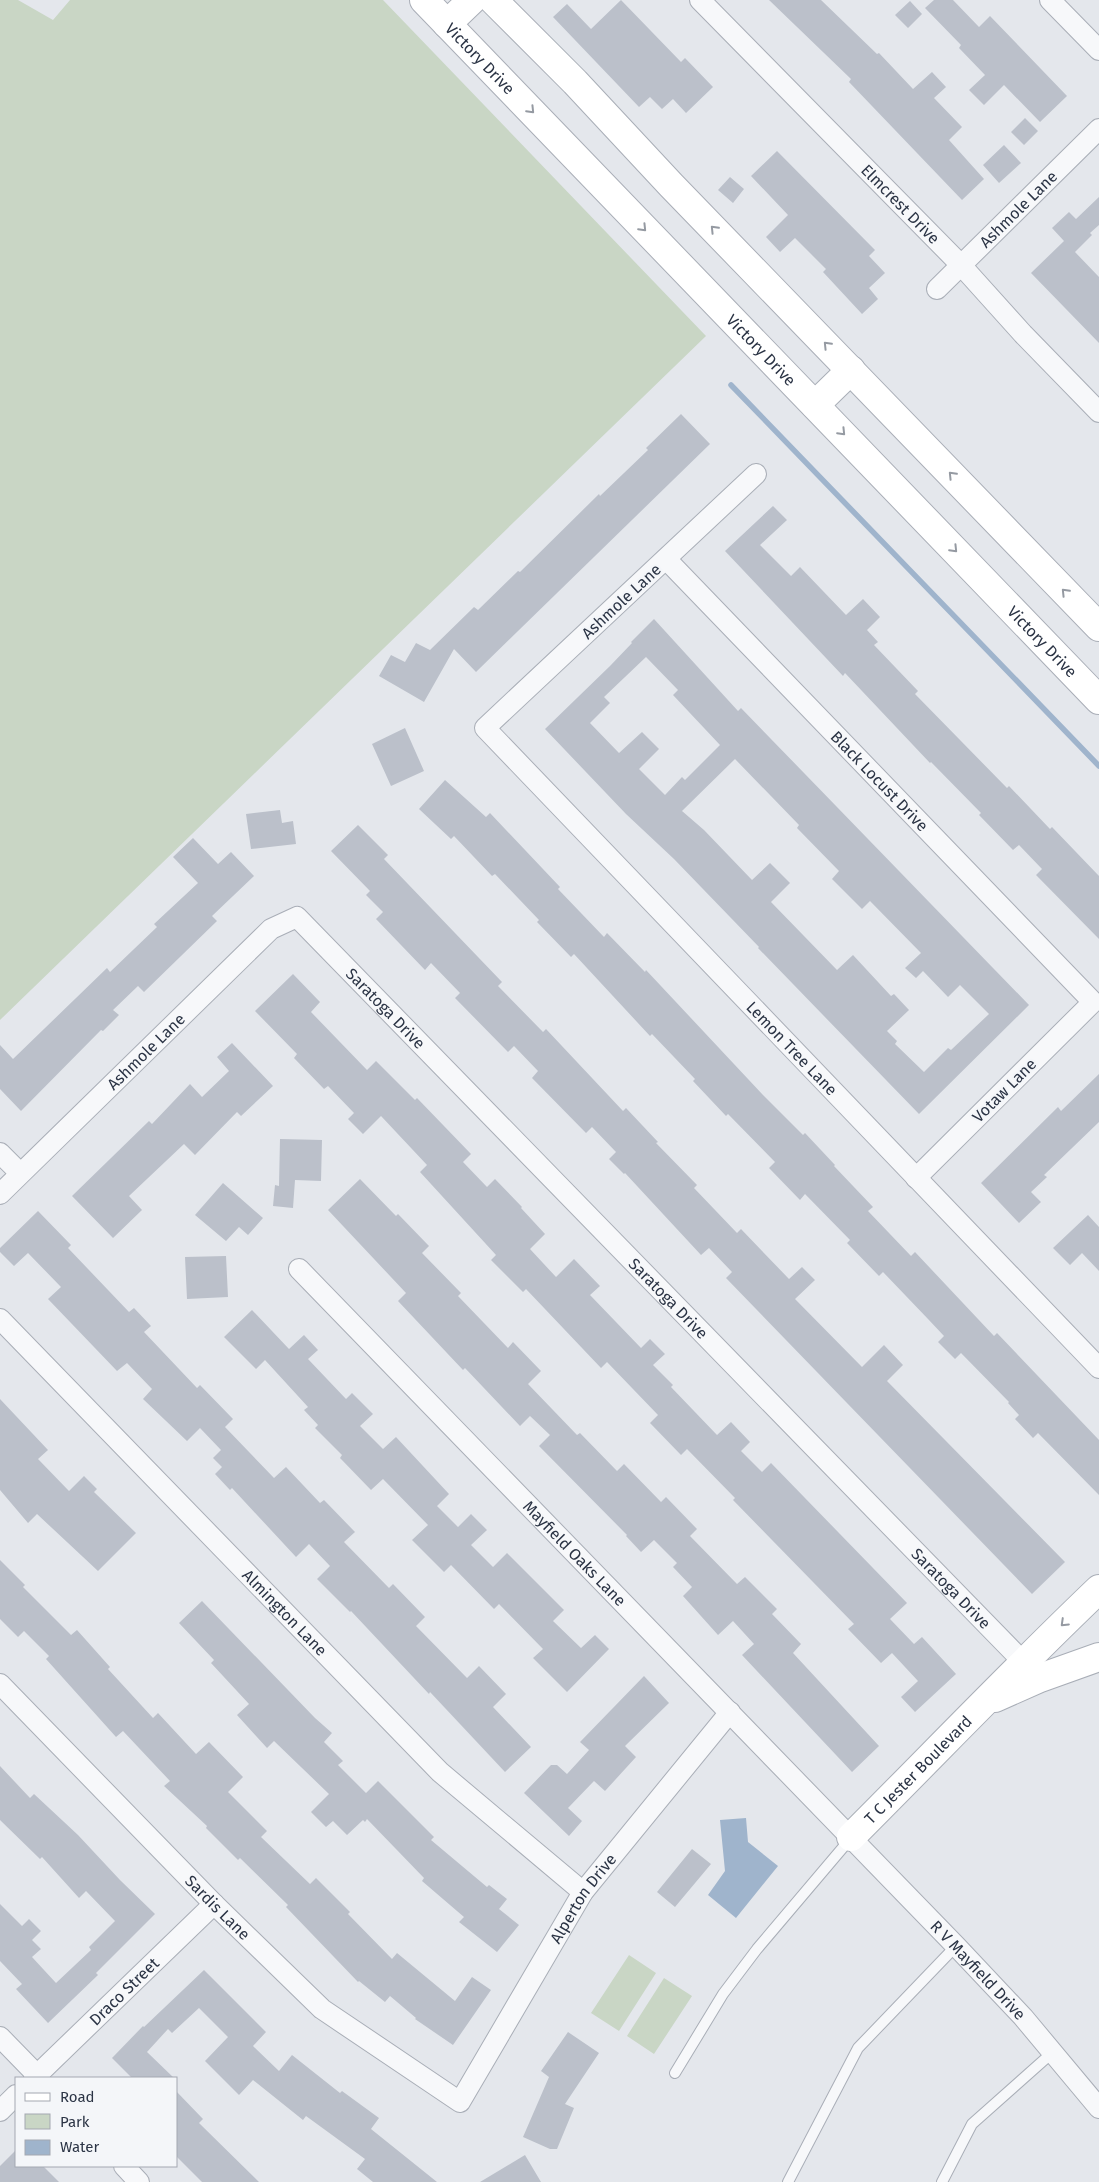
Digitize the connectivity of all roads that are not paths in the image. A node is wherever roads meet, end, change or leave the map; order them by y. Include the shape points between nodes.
1 (424, 0) edge
2 (472, 0) edge
3 (492, 0) edge
4 (700, 0) edge
5 (1050, 0) edge
6 (447, 24) junction
7 (1099, 50) edge
8 (1099, 129) edge
9 (960, 264) junction
10 (937, 289) dead end
11 (851, 370) junction
12 (815, 405) junction
13 (1099, 412) edge
14 (756, 474) dead end
15 (666, 559) junction
16 (1099, 627) edge
17 (1099, 700) edge
18 (486, 728) joint
19 (297, 917) joint
20 (1093, 1002) joint
21 (0, 1153) edge
22 (20, 1173) junction
23 (916, 1178) junction
24 (0, 1194) edge
25 (299, 1269) dead end
26 (0, 1319) edge
27 (1099, 1368) edge
28 (1099, 1589) edge
29 (1099, 1657) edge
30 (1031, 1670) junction
31 (0, 1684) edge
32 (730, 1712) junction
33 (851, 1837) junction
34 (583, 1892) junction
35 (214, 1904) junction
36 (956, 1946) junction
37 (0, 2037) edge
38 (1053, 2052) junction
39 (675, 2073) dead end
40 (37, 2077) edge
41 (15, 2096) edge
42 (460, 2102) joint
43 (1099, 2108) edge
44 (0, 2111) edge
45 (125, 2167) edge
46 (139, 2182) edge
47 (788, 2182) edge
48 (942, 2182) edge

1 - 6 main road, Victory Drive
2 - 6 main road
11 -> 3 main road
4 - 9 street, Elmcrest Drive
5 - 7 street
6 -> 12 main road, Victory Drive
8 - 9 street, Ashmole Lane
9 - 10 street, Ashmole Lane
9 - 13 street, Elmcrest Drive
11 - 12 main road
16 -> 11 main road
12 -> 17 main road, Victory Drive
14 - 15 street, Ashmole Lane
15 - 18 street, Ashmole Lane
15 - 20 street, Black Locust Drive
18 - 23 street, Lemon Tree Lane
19 - 22 street, Ashmole Lane via 271,929
19 - 30 street, Saratoga Drive
20 - 23 street, Votaw Lane
21 - 22 street
22 - 24 street, Ashmole Lane
23 - 27 street, Lemon Tree Lane
25 - 32 street, Mayfield Oaks Lane
26 - 34 street, Almington Lane via 440,1772
28 -> 30 main road, T C Jester Boulevard
29 - 30 main road, T C Jester Boulevard
30 - 33 main road, T C Jester Boulevard via 985,1703
31 - 35 street, Sardis Lane
32 - 33 street, Mayfield Oaks Lane
32 - 34 street, Alperton Drive
33 - 36 street, R V Mayfield Drive
33 - 39 lane via 722,1994
34 - 42 street, Alperton Drive
35 - 40 street, Draco Street
35 - 42 street, Sardis Lane via 322,2009
36 - 38 street, R V Mayfield Drive
36 - 47 lane via 858,2048
37 - 40 street
38 - 43 street, R V Mayfield Drive
38 - 48 lane via 972,2124
41 - 44 street
45 - 46 street

